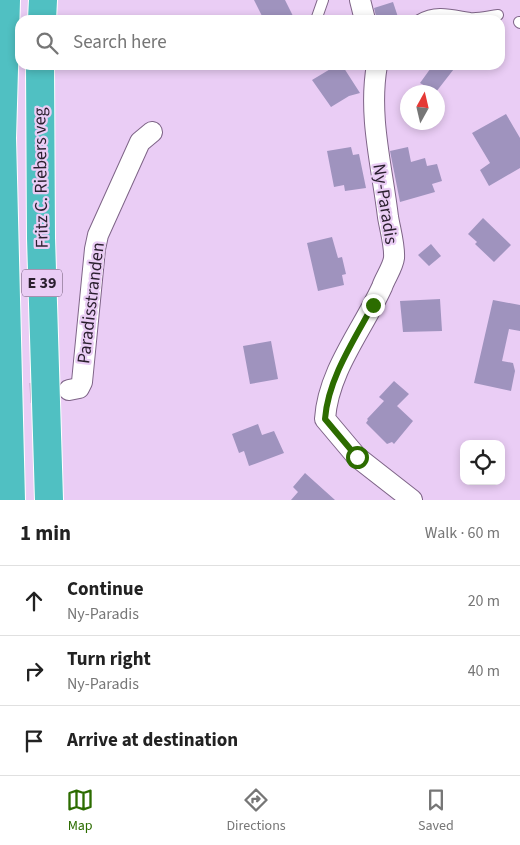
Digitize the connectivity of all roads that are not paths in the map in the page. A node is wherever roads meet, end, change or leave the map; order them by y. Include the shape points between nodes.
1 (6, 0) edge
2 (43, 0) edge
3 (322, 0) edge
4 (360, 0) edge
5 (42, 15) edge
6 (318, 15) edge
7 (364, 15) edge
8 (432, 15) edge
9 (460, 15) edge
10 (40, 70) edge
11 (377, 70) edge
12 (152, 132) dead end
13 (69, 390) dead end
14 (11, 500) edge
15 (49, 500) edge
16 (412, 500) edge

1 - 14 highway, E 39 via 2,138
2 - 5 highway
3 - 6 lane
4 - 7 street
8 - 9 lane via 448,12
10 - 15 highway, Fritz C. Riebers veg / E 39 via 41,238
11 - 16 street, Ny-Paradis via 374,116 377,151 394,259 339,370 326,406 325,419 357,457
12 - 13 street, Paradisstranden via 140,142 98,235 82,382 79,388

